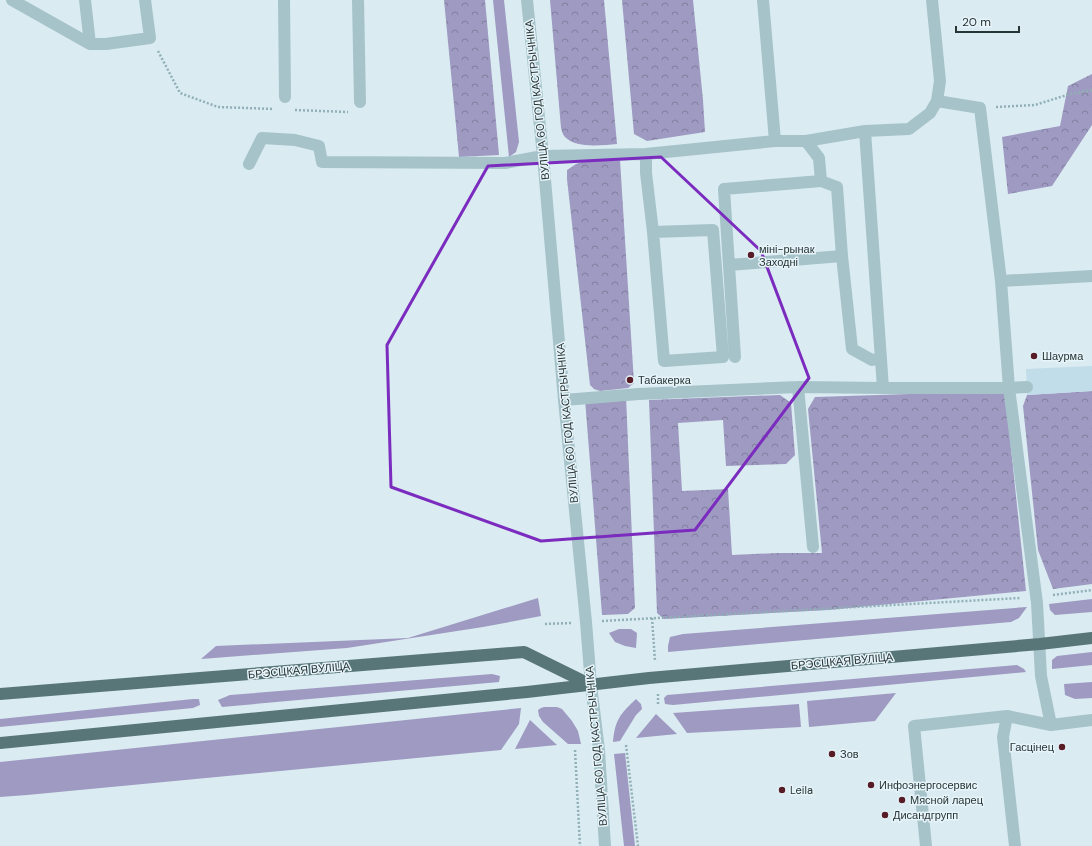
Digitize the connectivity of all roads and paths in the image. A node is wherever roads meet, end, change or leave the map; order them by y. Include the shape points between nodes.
1 (85, 0) edge
2 (145, 0) edge
3 (284, 0) edge
4 (358, 0) edge
5 (527, 0) edge
6 (763, 0) edge
7 (932, 0) edge
8 (15, 1) edge
9 (150, 38) junction
10 (90, 44) junction
11 (1092, 90) edge
12 (285, 97) dead end
13 (937, 101) junction
14 (360, 102) joint
15 (980, 108) junction
16 (275, 109) dead end
17 (291, 110) dead end
18 (865, 131) junction
19 (775, 141) junction
20 (806, 141) junction
21 (646, 154) junction
22 (543, 156) junction
23 (249, 164) dead end
24 (820, 181) junction
25 (653, 232) junction
26 (842, 256) junction
27 (729, 265) junction
28 (1092, 276) edge
29 (1001, 281) junction
30 (735, 357) dead end
31 (881, 358) junction
32 (1027, 386) dead end
33 (798, 387) junction
34 (883, 388) junction
35 (1009, 388) junction
36 (564, 400) junction
37 (813, 547) dead end
38 (1092, 590) edge
39 (1036, 597) junction
40 (646, 618) dead end
41 (1092, 638) edge
42 (1040, 644) junction
43 (591, 685) junction
44 (0, 694) edge
45 (1007, 716) junction
46 (1092, 720) edge
47 (1051, 725) junction
48 (0, 743) edge
49 (626, 745) dead end
50 (575, 750) dead end
51 (580, 846) edge
52 (605, 846) edge
53 (638, 846) edge
54 (926, 846) edge
55 (1015, 846) edge

1 - 10 street
2 - 9 street
3 - 12 street
4 - 14 street
5 - 22 street, ВУЛІЦА 60 ГОД КАСТРЫЧНІКА
6 - 19 street
7 - 13 street via 940,81
8 - 10 street
9 - 10 street
9 - 16 path via 180,93 218,107
11 - 15 path via 1070,94 1035,106
13 - 15 street
13 - 18 street via 930,113 909,129
14 - 17 path via 354,112
15 - 29 street
18 - 20 street
18 - 31 street
19 - 20 street
19 - 21 street
20 - 24 street via 819,158
21 - 22 street
21 - 25 street
22 - 23 street via 505,163 322,162 319,146 295,140 262,138
22 - 36 street, ВУЛІЦА 60 ГОД КАСТРЫЧНІКА
24 - 26 street via 837,187
24 - 27 street via 724,189
25 - 25 street via 664,361 724,357 713,230
26 - 27 street
26 - 31 street via 852,349 872,360
27 - 30 street
28 - 29 street
29 - 35 street
31 - 34 street
32 - 35 street
33 - 34 street
33 - 36 street
33 - 37 street
34 - 35 street
35 - 39 street
36 - 43 street, ВУЛІЦА 60 ГОД КАСТРЫЧНІКА
38 - 39 path
39 - 40 path
39 - 42 street
41 - 42 main road, БРЭСЦКАЯ ВУЛІЦА
42 - 43 main road, БРЭСЦКАЯ ВУЛІЦА
42 - 47 street via 1041,676
43 - 44 main road, БРЭСЦКАЯ ВУЛІЦА via 524,652
43 - 48 main road, БРЭСЦКАЯ ВУЛІЦА
43 - 52 street, ВУЛІЦА 60 ГОД КАСТРЫЧНІКА via 599,750
45 - 47 street
45 - 54 street via 914,726
45 - 55 street via 1003,737
46 - 47 street
49 - 53 path
50 - 51 path

